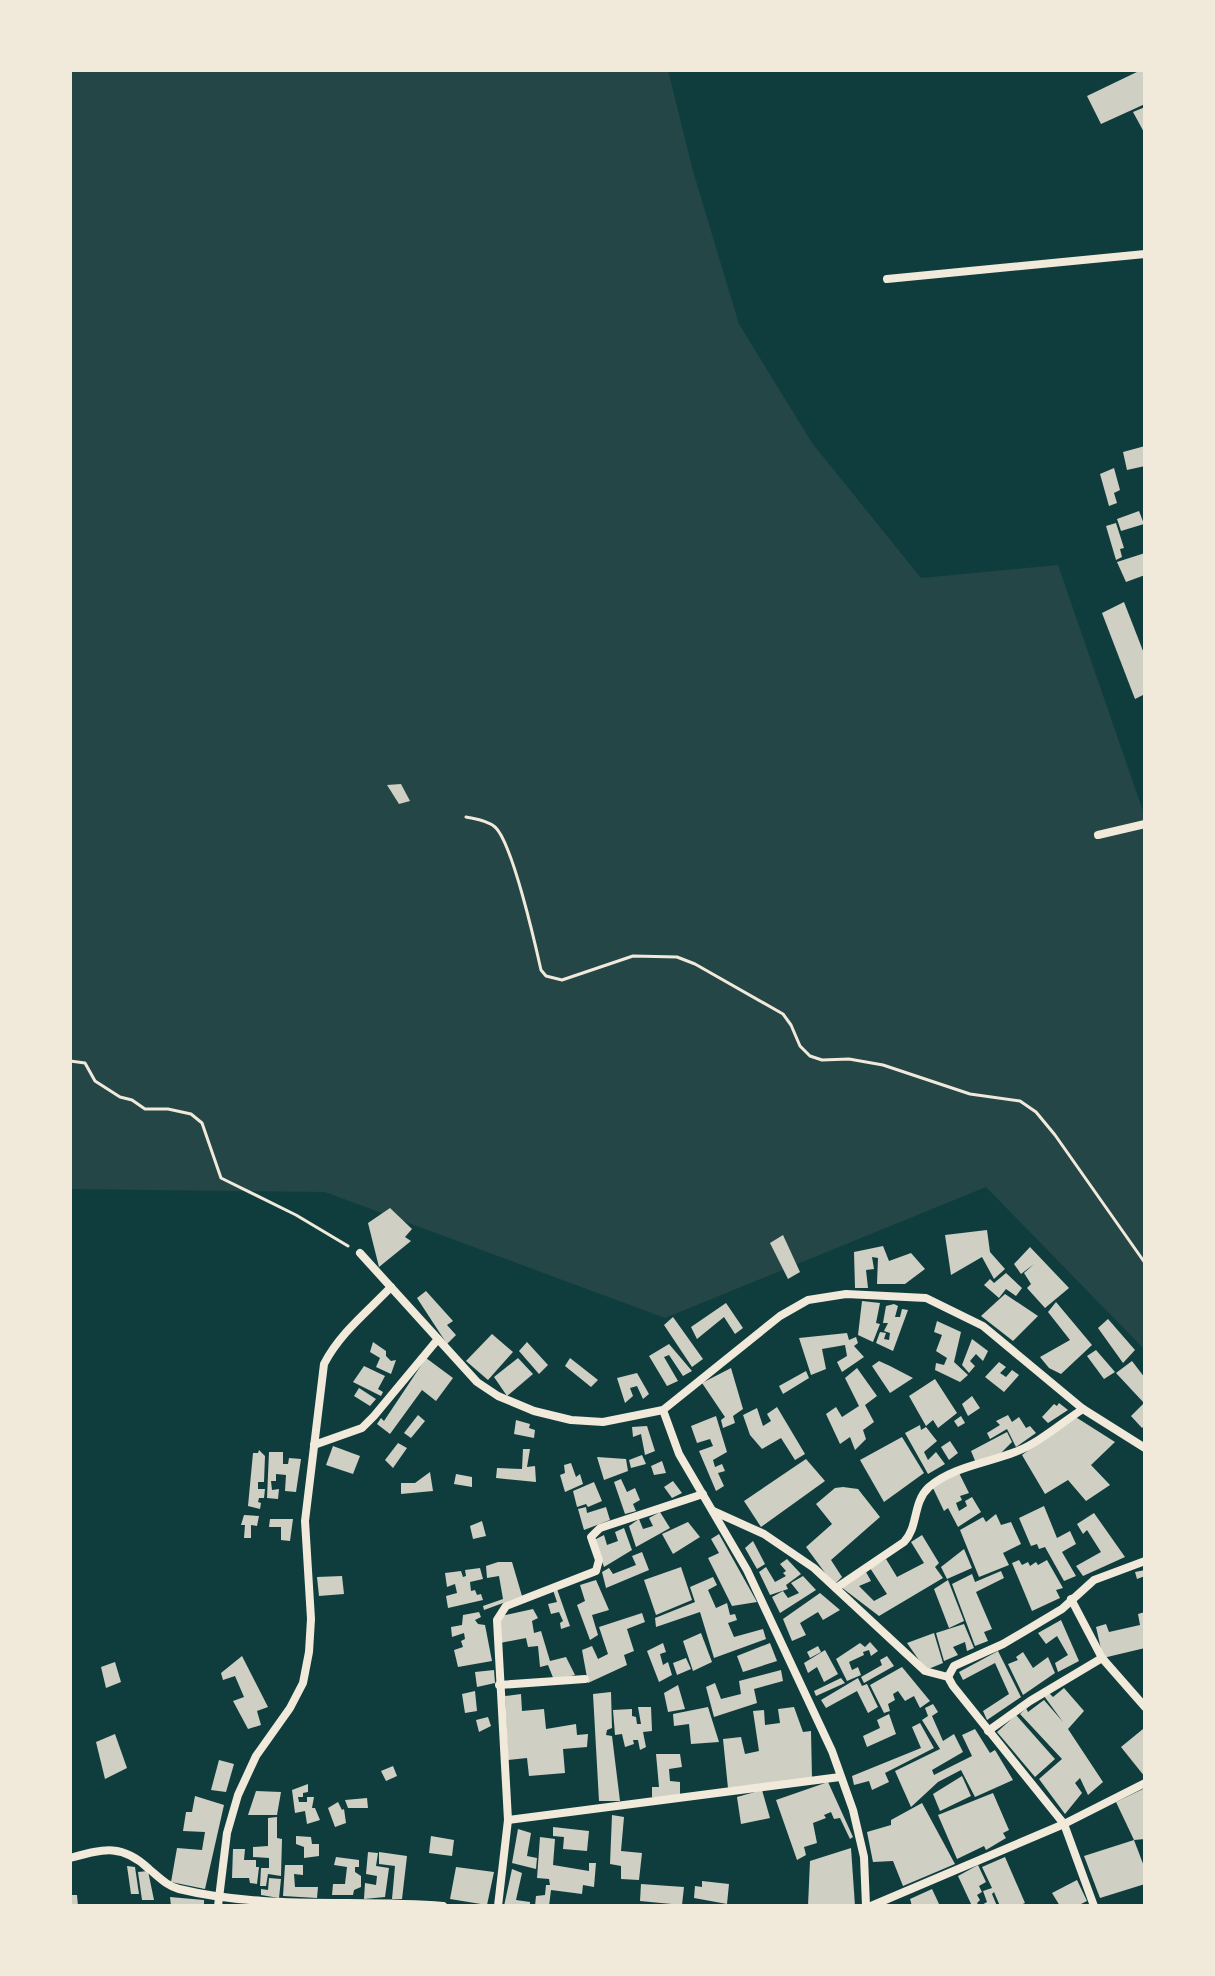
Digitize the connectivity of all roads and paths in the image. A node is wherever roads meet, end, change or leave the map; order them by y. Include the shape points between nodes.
1 (1145, 254) edge
2 (887, 279) dead end
3 (466, 817) dead end
4 (1145, 824) edge
5 (1098, 835) dead end
6 (70, 1061) edge
7 (360, 1253) joint
8 (1145, 1263) edge
9 (391, 1287) junction
10 (438, 1339) junction
11 (1083, 1409) junction
12 (663, 1410) junction
13 (314, 1445) junction
14 (1145, 1448) edge
15 (703, 1494) junction
16 (713, 1511) junction
17 (1145, 1561) edge
18 (836, 1588) junction
19 (1071, 1599) junction
20 (1102, 1658) junction
21 (948, 1677) junction
22 (585, 1679) dead end
23 (499, 1685) junction
24 (1145, 1707) edge
25 (988, 1731) junction
26 (840, 1777) junction
27 (1145, 1783) edge
28 (508, 1820) junction
29 (1064, 1824) junction
30 (70, 1858) edge
31 (220, 1895) junction
32 (218, 1906) edge
33 (443, 1906) edge
34 (498, 1906) edge
35 (869, 1906) edge
36 (1094, 1906) edge

1 - 2 street
3 - 8 path via 494,826 504,837 546,976 562,980 633,956 684,959 783,1014 810,1056 883,1065 970,1094 1020,1101 1055,1135
4 - 5 street
6 - 7 path via 85,1063 95,1081 145,1109 191,1114 202,1123 221,1178
7 - 9 street
9 - 10 street
9 - 13 street via 347,1330 324,1364
10 - 12 street via 477,1382 534,1411 603,1422
10 - 13 street via 362,1428
11 - 12 street via 983,1326 955,1310 926,1298 846,1294 808,1300 780,1316
11 - 14 street
11 - 18 street via 1018,1451 930,1486 920,1499 911,1535
12 - 15 street via 679,1454
13 - 31 street via 305,1521 311,1619 303,1683 256,1756 238,1795 227,1833
15 - 16 street
15 - 23 street via 600,1528 591,1537 599,1560 596,1571 506,1606 497,1620
16 - 18 street via 774,1541
16 - 26 street via 801,1681
17 - 19 street via 1094,1580
18 - 21 street via 925,1671
19 - 20 street
19 - 21 street via 1003,1644 954,1666
20 - 24 street
20 - 25 street
21 - 25 street
22 - 23 street
23 - 28 street
25 - 29 street
26 - 28 street
26 - 35 street via 864,1857
27 - 29 street
28 - 34 street
29 - 35 street
29 - 36 street
30 - 31 street via 118,1850 131,1854 166,1884
31 - 32 street
31 - 33 street via 295,1904

